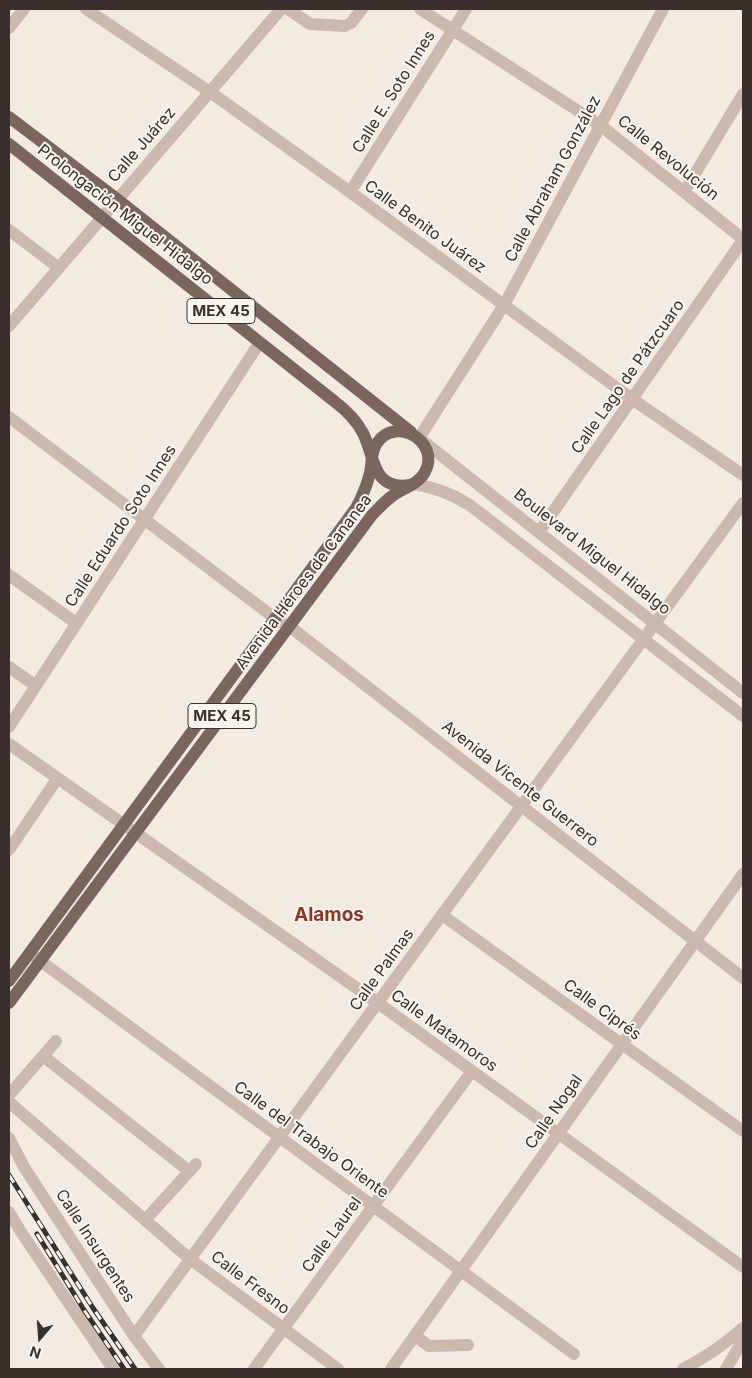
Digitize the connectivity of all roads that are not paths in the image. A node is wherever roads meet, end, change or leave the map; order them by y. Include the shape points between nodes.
1 (24, 9) edge
2 (86, 9) edge
3 (281, 9) edge
4 (288, 9) edge
5 (362, 9) edge
6 (420, 9) edge
7 (466, 9) edge
8 (663, 9) edge
9 (9, 28) edge
10 (452, 30) junction
11 (210, 92) junction
12 (743, 94) edge
13 (9, 117) edge
14 (600, 125) junction
15 (9, 144) edge
16 (350, 192) junction
17 (684, 192) junction
18 (118, 199) junction
19 (102, 217) junction
20 (9, 230) edge
21 (743, 239) edge
22 (59, 268) junction
23 (504, 305) junction
24 (9, 326) edge
25 (260, 342) junction
26 (632, 399) junction
27 (9, 417) edge
28 (419, 438) junction
29 (372, 461) junction
30 (743, 475) edge
31 (412, 484) junction
32 (484, 488) junction
33 (743, 503) edge
34 (471, 506) junction
35 (144, 520) junction
36 (538, 532) junction
37 (9, 575) edge
38 (276, 618) junction
39 (655, 623) junction
40 (76, 624) junction
41 (289, 626) junction
42 (644, 638) junction
43 (9, 667) edge
44 (36, 686) junction
45 (743, 693) edge
46 (743, 716) edge
47 (9, 727) edge
48 (9, 744) edge
49 (57, 779) junction
50 (522, 806) junction
51 (123, 825) junction
52 (136, 832) junction
53 (9, 850) edge
54 (743, 874) edge
55 (442, 915) junction
56 (696, 941) junction
57 (29, 953) junction
58 (40, 961) junction
59 (743, 978) edge
60 (9, 981) edge
61 (9, 1003) edge
62 (378, 1003) junction
63 (56, 1041) dead end
64 (622, 1045) junction
65 (43, 1056) junction
66 (472, 1071) junction
67 (9, 1095) edge
68 (9, 1102) edge
69 (743, 1131) edge
70 (559, 1133) junction
71 (9, 1138) edge
72 (279, 1138) junction
73 (374, 1205) junction
74 (9, 1212) edge
75 (146, 1219) junction
76 (190, 1259) junction
77 (743, 1266) edge
78 (462, 1270) junction
79 (284, 1328) junction
80 (743, 1328) edge
81 (134, 1336) junction
82 (415, 1336) junction
83 (743, 1340) edge
84 (468, 1345) dead end
85 (574, 1354) dead end
86 (113, 1369) edge
87 (159, 1369) edge
88 (254, 1369) edge
89 (338, 1369) edge
90 (391, 1369) edge
91 (682, 1369) edge
92 (726, 1369) edge

1 - 9 street
2 - 11 street, Calle Benito Juárez
3 - 11 street, Calle Juárez
4 - 5 street via 310,24 345,26
6 - 10 street, Calle Revolución
7 - 10 street, Calle E. Soto Innes
8 - 14 street, Calle Abraham González
10 - 14 street, Calle Revolución
10 - 16 street, Calle E. Soto Innes
11 - 16 street, Calle Benito Juárez
11 - 18 street, Calle Juárez
12 - 17 street
13 - 18 main road, Prolongación Miguel Hidalgo / MEX 45
14 - 17 street, Calle Revolución
14 - 23 street, Calle Abraham González
15 - 19 main road, Prolongación Miguel Hidalgo / MEX 45
16 - 23 street, Calle Benito Juárez
17 - 21 street, Calle Revolución
18 - 19 street, Calle Juárez
18 - 28 main road, Prolongación Miguel Hidalgo / MEX 45
19 - 22 street, Calle Juárez
19 - 25 main road, Prolongación Miguel Hidalgo / MEX 45
20 - 22 street
21 - 26 street, Calle Lago de Pátzcuaro
22 - 24 street, Calle Juárez
23 - 26 street, Calle Benito Juárez
23 - 28 street, Calle Abraham González
25 - 29 main road, Prolongación Miguel Hidalgo / MEX 45 via 346,410 363,434
25 - 35 street, Calle Eduardo Soto Innes
26 - 30 street, Calle Benito Juárez
26 - 36 street, Calle Lago de Pátzcuaro
27 - 35 street, Avenida Vicente Guerrero
28 - 29 main road, Avenida Héroes de Cananea / MEX 45 via 401,431 383,436 373,452
28 - 31 main road, Avenida Héroes de Cananea / MEX 45 via 425,445 428,463 420,479
28 - 32 street, Boulevard Miguel Hidalgo
29 - 31 main road, Prolongación Miguel Hidalgo / MEX 45 via 387,482
29 - 38 main road, Avenida Héroes de Cananea / MEX 45 via 367,486 356,508
31 - 34 street via 443,491
31 - 41 main road, Avenida Héroes de Cananea / MEX 45 via 390,497 372,515
32 - 34 street
32 - 36 street, Boulevard Miguel Hidalgo
33 - 39 street, Calle Palmas
34 - 42 street
35 - 38 street, Avenida Vicente Guerrero
35 - 40 street, Calle Eduardo Soto Innes
36 - 39 street, Boulevard Miguel Hidalgo
37 - 40 street
38 - 41 street, Avenida Vicente Guerrero
38 - 51 main road, Avenida Héroes de Cananea / MEX 45
39 - 42 street, Calle Palmas
39 - 45 street, Boulevard Miguel Hidalgo
40 - 44 street, Calle Eduardo Soto Innes
41 - 50 street, Avenida Vicente Guerrero
41 - 52 main road, Avenida Héroes de Cananea / MEX 45
42 - 46 street
42 - 50 street, Calle Palmas
43 - 44 street
44 - 47 street, Calle Eduardo Soto Innes
48 - 49 street, Calle Matamoros
49 - 51 street, Calle Matamoros
49 - 53 street
50 - 55 street, Calle Palmas
50 - 56 street, Avenida Vicente Guerrero
51 - 52 street, Calle Matamoros
51 - 57 main road, Avenida Héroes de Cananea / MEX 45
52 - 58 main road, Avenida Héroes de Cananea / MEX 45
52 - 62 street, Calle Matamoros
54 - 56 street, Calle Nogal
55 - 62 street, Calle Palmas
55 - 64 street, Calle Ciprés
56 - 59 street, Avenida Vicente Guerrero
56 - 64 street, Calle Nogal
57 - 58 street, Calle del Trabajo Oriente
57 - 60 main road, Avenida Héroes de Cananea / MEX 45
58 - 61 main road, Avenida Héroes de Cananea / MEX 45
58 - 72 street, Calle del Trabajo Oriente
62 - 66 street, Calle Matamoros
62 - 72 street, Calle Palmas
63 - 65 street
64 - 69 street, Calle Ciprés
64 - 70 street, Calle Nogal
65 - 67 street
65 - 75 street via 192,1167
66 - 70 street, Calle Matamoros
66 - 73 street, Calle Laurel
68 - 75 street, Calle Fresno
70 - 77 street, Calle Matamoros
70 - 78 street, Calle Nogal
71 - 81 street, Calle Insurgentes via 24,1167
72 - 73 street, Calle del Trabajo Oriente
72 - 76 street, Calle Palmas
73 - 78 street, Calle del Trabajo Oriente
73 - 79 street, Calle Laurel
74 - 86 street
75 - 76 street, Calle Fresno
76 - 79 street, Calle Fresno
76 - 81 street, Calle Palmas
78 - 82 street, Calle Nogal
78 - 85 street, Calle del Trabajo Oriente
79 - 88 street, Calle Laurel
79 - 89 street, Calle Fresno
80 - 91 street via 700,1360
81 - 87 street, Calle Insurgentes
82 - 84 street via 429,1346
82 - 90 street, Calle Nogal
83 - 92 street

